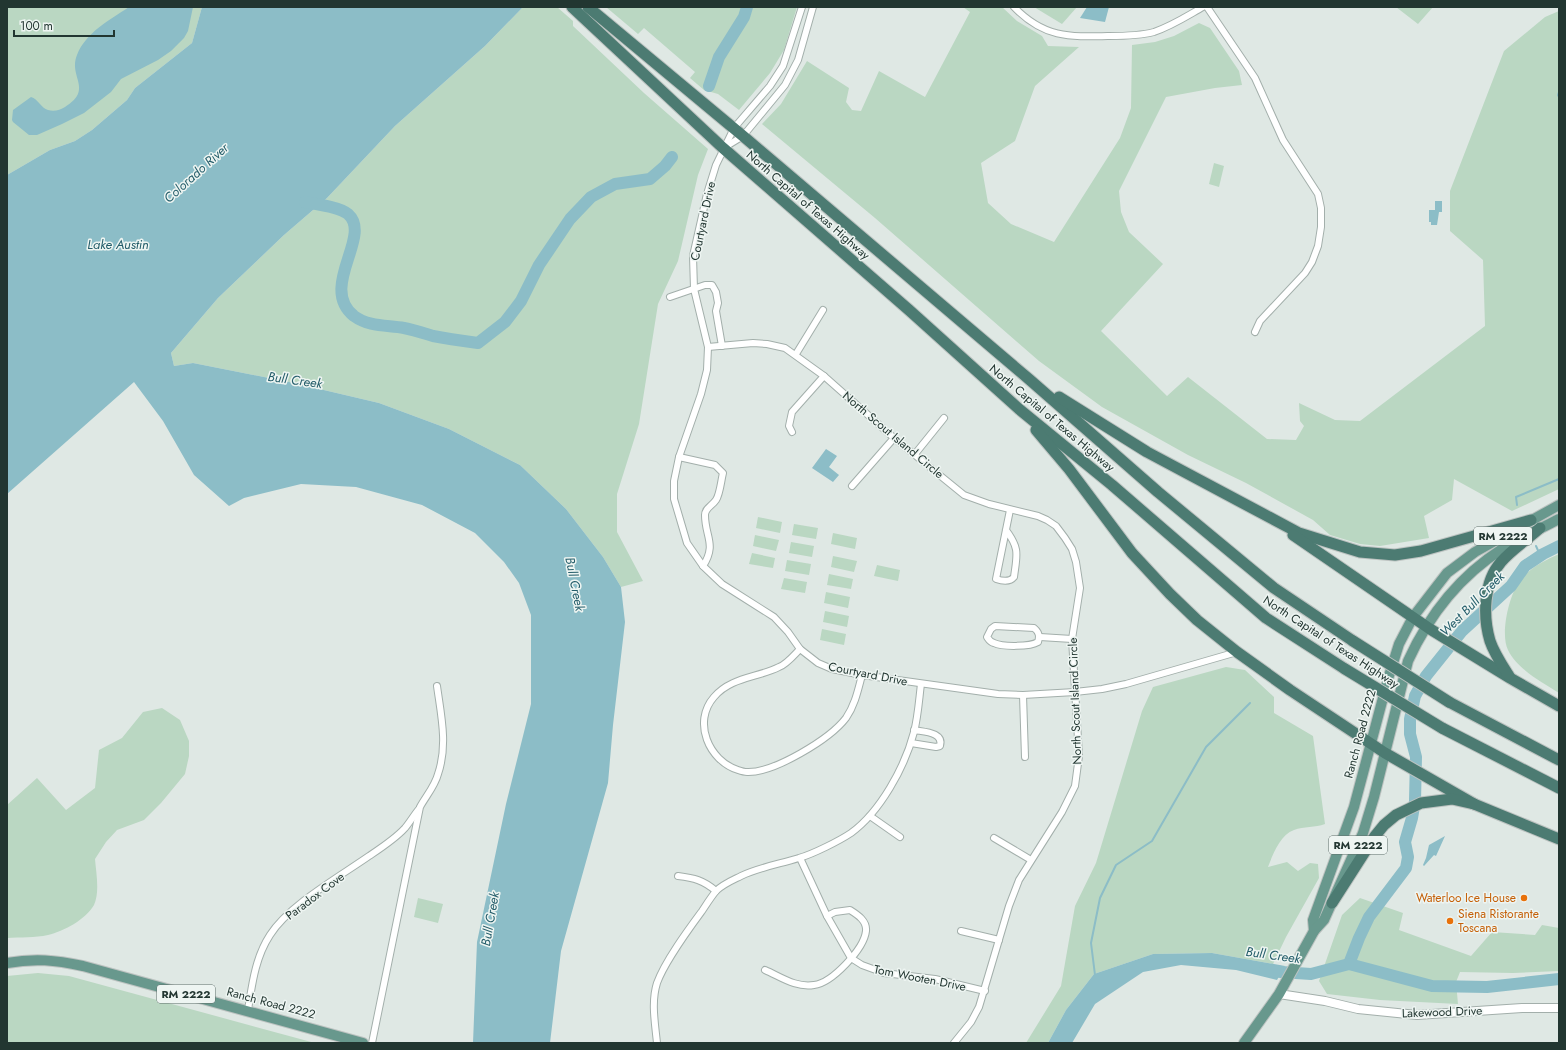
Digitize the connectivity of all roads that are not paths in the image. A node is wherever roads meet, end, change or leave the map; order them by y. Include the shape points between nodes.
1 (588, 7) edge
2 (802, 7) edge
3 (813, 7) edge
4 (1014, 7) edge
5 (1203, 7) edge
6 (1207, 7) edge
7 (574, 9) edge
8 (734, 128) junction
9 (744, 136) junction
10 (723, 148) junction
11 (694, 289) junction
12 (670, 297) dead end
13 (823, 310) dead end
14 (1255, 332) dead end
15 (722, 346) junction
16 (708, 347) junction
17 (796, 354) junction
18 (824, 376) junction
19 (1030, 380) junction
20 (1019, 409) junction
21 (944, 418) dead end
22 (792, 432) dead end
23 (894, 438) junction
24 (915, 454) junction
25 (679, 457) junction
26 (852, 486) dead end
27 (1559, 505) edge
28 (1010, 510) junction
29 (1256, 510) junction
30 (1559, 519) edge
31 (1531, 520) junction
32 (1540, 528) junction
33 (1006, 530) junction
34 (704, 566) junction
35 (1413, 617) junction
36 (1428, 627) junction
37 (1040, 637) junction
38 (1072, 639) junction
39 (800, 649) junction
40 (1237, 652) junction
41 (862, 675) junction
42 (1510, 678) junction
43 (921, 684) junction
44 (437, 686) dead end
45 (1075, 692) junction
46 (1023, 695) junction
47 (1559, 706) edge
48 (914, 730) junction
49 (911, 743) junction
50 (1371, 743) junction
51 (1385, 753) junction
52 (1025, 757) dead end
53 (1559, 760) edge
54 (1559, 788) edge
55 (1474, 804) junction
56 (420, 807) junction
57 (870, 816) junction
58 (900, 837) dead end
59 (994, 838) dead end
60 (1559, 839) edge
61 (800, 858) junction
62 (1031, 860) junction
63 (678, 876) dead end
64 (716, 891) junction
65 (1332, 903) junction
66 (827, 916) junction
67 (961, 931) dead end
68 (1314, 931) junction
69 (999, 940) junction
70 (851, 958) junction
71 (7, 963) edge
72 (765, 970) dead end
73 (985, 991) junction
74 (1278, 994) junction
75 (1559, 1008) edge
76 (248, 1010) junction
77 (363, 1043) edge
78 (372, 1043) edge
79 (657, 1043) edge
80 (954, 1043) edge
81 (1244, 1043) edge

1 - 8 highway, North Capital of Texas Highway
2 - 8 street, Courtyard Drive via 783,66 770,86
3 - 9 street via 792,74
4 - 5 street via 1036,26 1058,34 1083,37 1136,36 1154,32
6 - 14 street via 1255,78 1283,140 1318,194 1321,208 1318,246 1312,262 1305,273 1260,321
7 - 10 highway, North Capital of Texas Highway
8 - 9 highway, North Capital of Texas Highway
8 - 10 street, Courtyard Drive
9 - 10 street
9 - 19 highway, North Capital of Texas Highway
10 - 11 street, Courtyard Drive via 716,165 693,256
10 - 20 highway, North Capital of Texas Highway
11 - 12 street
11 - 15 street via 712,285 716,292
11 - 16 street, Courtyard Drive
13 - 17 street
15 - 16 street, North Scout Island Circle
15 - 17 street, North Scout Island Circle via 767,344 785,348
16 - 25 street, Courtyard Drive via 707,370 701,394
17 - 18 street, North Scout Island Circle
18 - 22 street via 792,412 789,426
18 - 23 street, North Scout Island Circle
19 - 29 highway via 1147,452
19 - 53 highway, North Capital of Texas Highway, bridge via 1158,492 1274,588 1449,702
20 - 40 highway via 1069,469 1132,553 1197,620
20 - 54 highway, North Capital of Texas Highway, bridge via 1112,485 1266,618 1442,728
21 - 24 street
23 - 24 street, North Scout Island Circle
23 - 26 street
24 - 28 street, North Scout Island Circle via 964,495
25 - 34 street, Courtyard Drive via 674,481 674,499 687,543
25 - 34 street via 715,465 722,473 716,500 706,510 705,515 711,547
27 - 31 main road, Ranch Road 2222 / RM 2222
28 - 33 street
28 - 38 street, North Scout Island Circle via 1047,520 1056,526 1072,549 1080,588
29 - 31 highway via 1299,533 1326,542 1360,552 1395,555 1421,551
29 - 35 highway
30 - 32 main road, RM 2222
31 - 35 main road, Ranch Road 2222 / RM 2222 via 1476,552 1447,573
32 - 36 main road, RM 2222 via 1502,548 1476,568 1449,595 1432,616
32 - 42 highway via 1500,562 1493,575 1486,602 1491,642
33 - 33 street via 1017,550 1014,577 1000,580 996,579
34 - 39 street, Courtyard Drive via 722,584 774,616
35 - 36 highway
35 - 50 main road, Ranch Road 2222 / RM 2222 via 1399,644
36 - 42 highway
36 - 51 main road, RM 2222 via 1416,642 1408,661
37 - 37 street via 1034,628 995,626 990,629 987,637 995,644 1031,646 1038,642
37 - 38 street
38 - 45 street, North Scout Island Circle
39 - 41 street, Courtyard Drive via 818,663 832,669
39 - 41 street via 780,667 737,681 725,687 713,698 706,711 706,739 721,762 730,768 746,772 762,770 820,742 834,732 847,717
40 - 45 street, Courtyard Drive via 1126,684
40 - 50 highway
41 - 43 street, Courtyard Drive
42 - 47 highway
43 - 46 street, Courtyard Drive
43 - 48 street
44 - 56 street via 444,754 438,776
45 - 46 street, Courtyard Drive
45 - 62 street, North Scout Island Circle via 1079,756 1075,786 1062,812
46 - 52 street
48 - 49 street
48 - 49 street via 940,737 940,746 936,748
49 - 57 street via 884,797
50 - 51 highway
50 - 68 main road, Ranch Road 2222 / RM 2222 via 1346,832 1313,920
51 - 55 highway
51 - 65 main road, RM 2222 via 1363,833
55 - 60 highway
55 - 65 highway via 1452,799 1421,803 1396,815 1375,836
56 - 76 street, Paradox Cove via 405,829 302,903 270,935 260,953
56 - 78 street
57 - 58 street
57 - 61 street via 850,833
59 - 62 street
61 - 64 street via 759,868
61 - 66 street
62 - 69 street, North Scout Island Circle via 1009,906
63 - 64 street via 706,883
64 - 79 street via 657,983 654,1015
65 - 68 main road, RM 2222 via 1324,920
66 - 70 street
66 - 70 street via 850,910 862,918 866,932
67 - 69 street
68 - 74 main road, RM 2222
69 - 73 street, North Scout Island Circle
70 - 72 street via 832,977 814,985 795,984
70 - 73 street, Tom Wooten Drive via 870,969 884,973 934,979
71 - 76 main road, Ranch Road 2222 / RM 2222 via 26,960 57,961
73 - 80 street, North Scout Island Circle via 971,1022
74 - 75 street, Lakewood Drive via 1358,1009 1417,1015
74 - 81 main road, RM 2222
76 - 77 main road, Ranch Road 2222 / RM 2222

